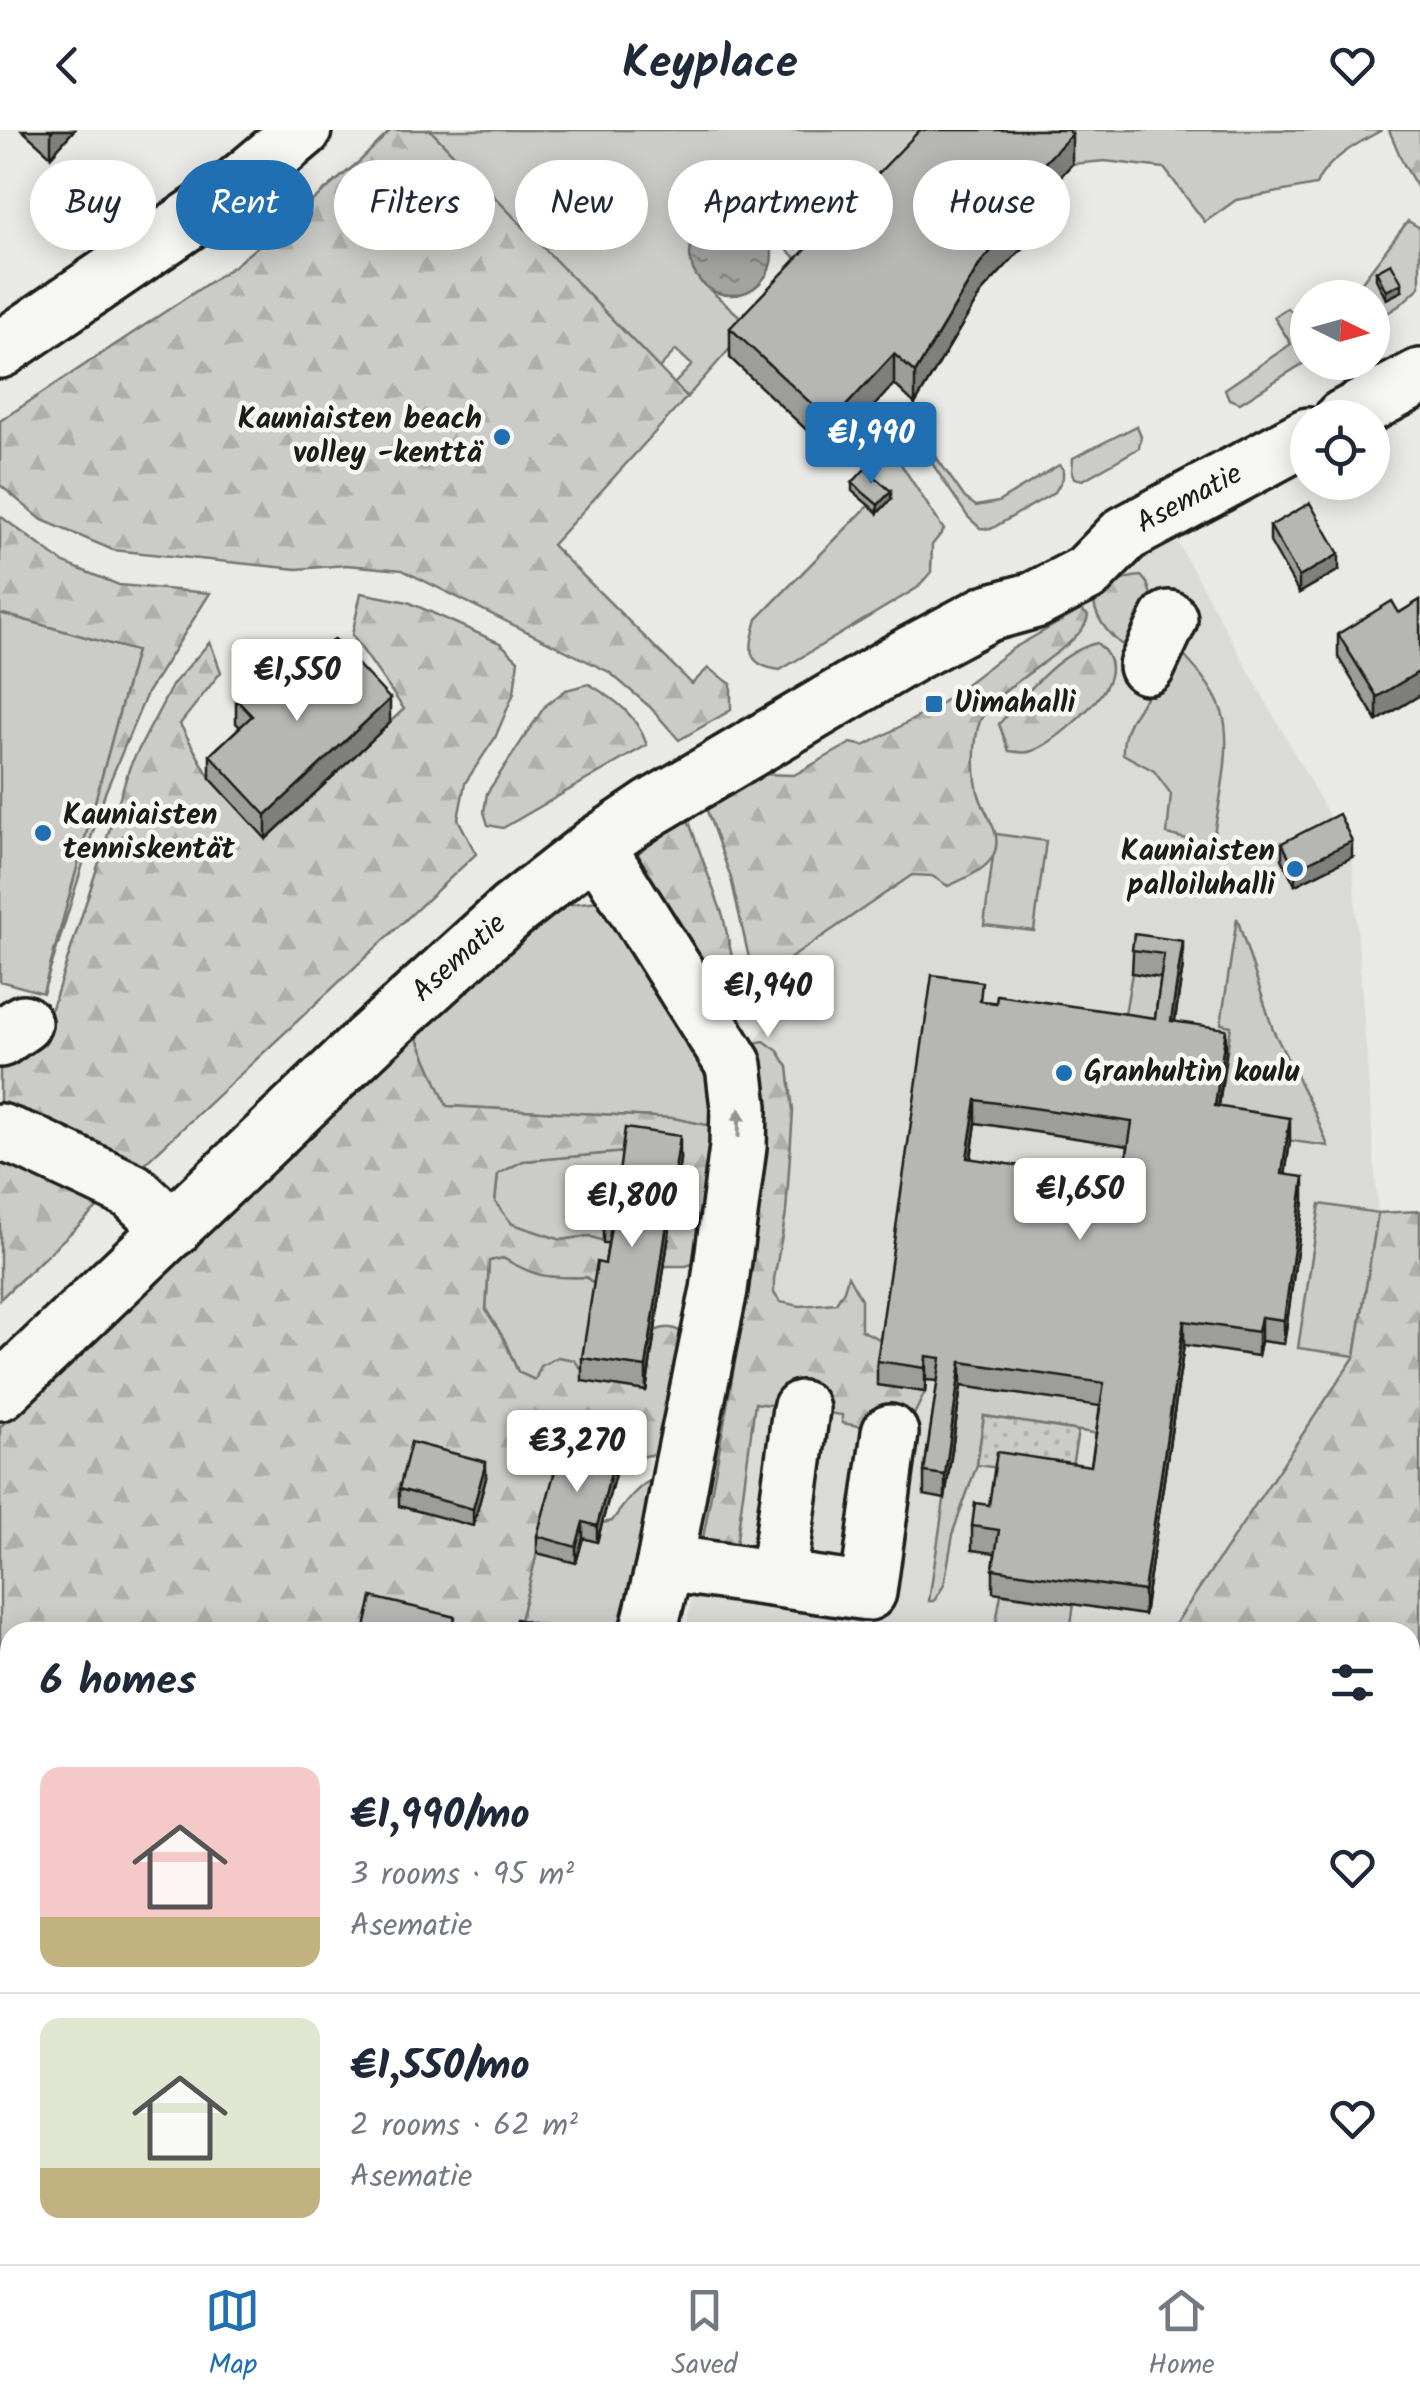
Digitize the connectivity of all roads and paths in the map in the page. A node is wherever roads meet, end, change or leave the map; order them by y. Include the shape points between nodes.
1 (303, 130) edge
2 (0, 350) edge
3 (1420, 377) edge
4 (1376, 400) edge
5 (1290, 446) edge
6 (596, 845) junction
7 (0, 1132) edge
8 (172, 1229) junction
9 (0, 1392) edge
10 (801, 1409) dead end
11 (890, 1433) dead end
12 (666, 1563) junction
13 (778, 1578) junction
14 (651, 1622) edge

1 - 2 street via 218,202
3 - 4 street
5 - 6 street, Asematie via 1125,534 1087,572 1035,600 988,612
6 - 8 street, Asematie via 512,911
12 -> 6 street via 719,1290 740,1107 734,1065
7 - 8 street via 132,1191
8 - 9 street, Asematie
10 - 13 street
11 - 13 street via 868,1592
12 - 13 street
12 - 14 street

